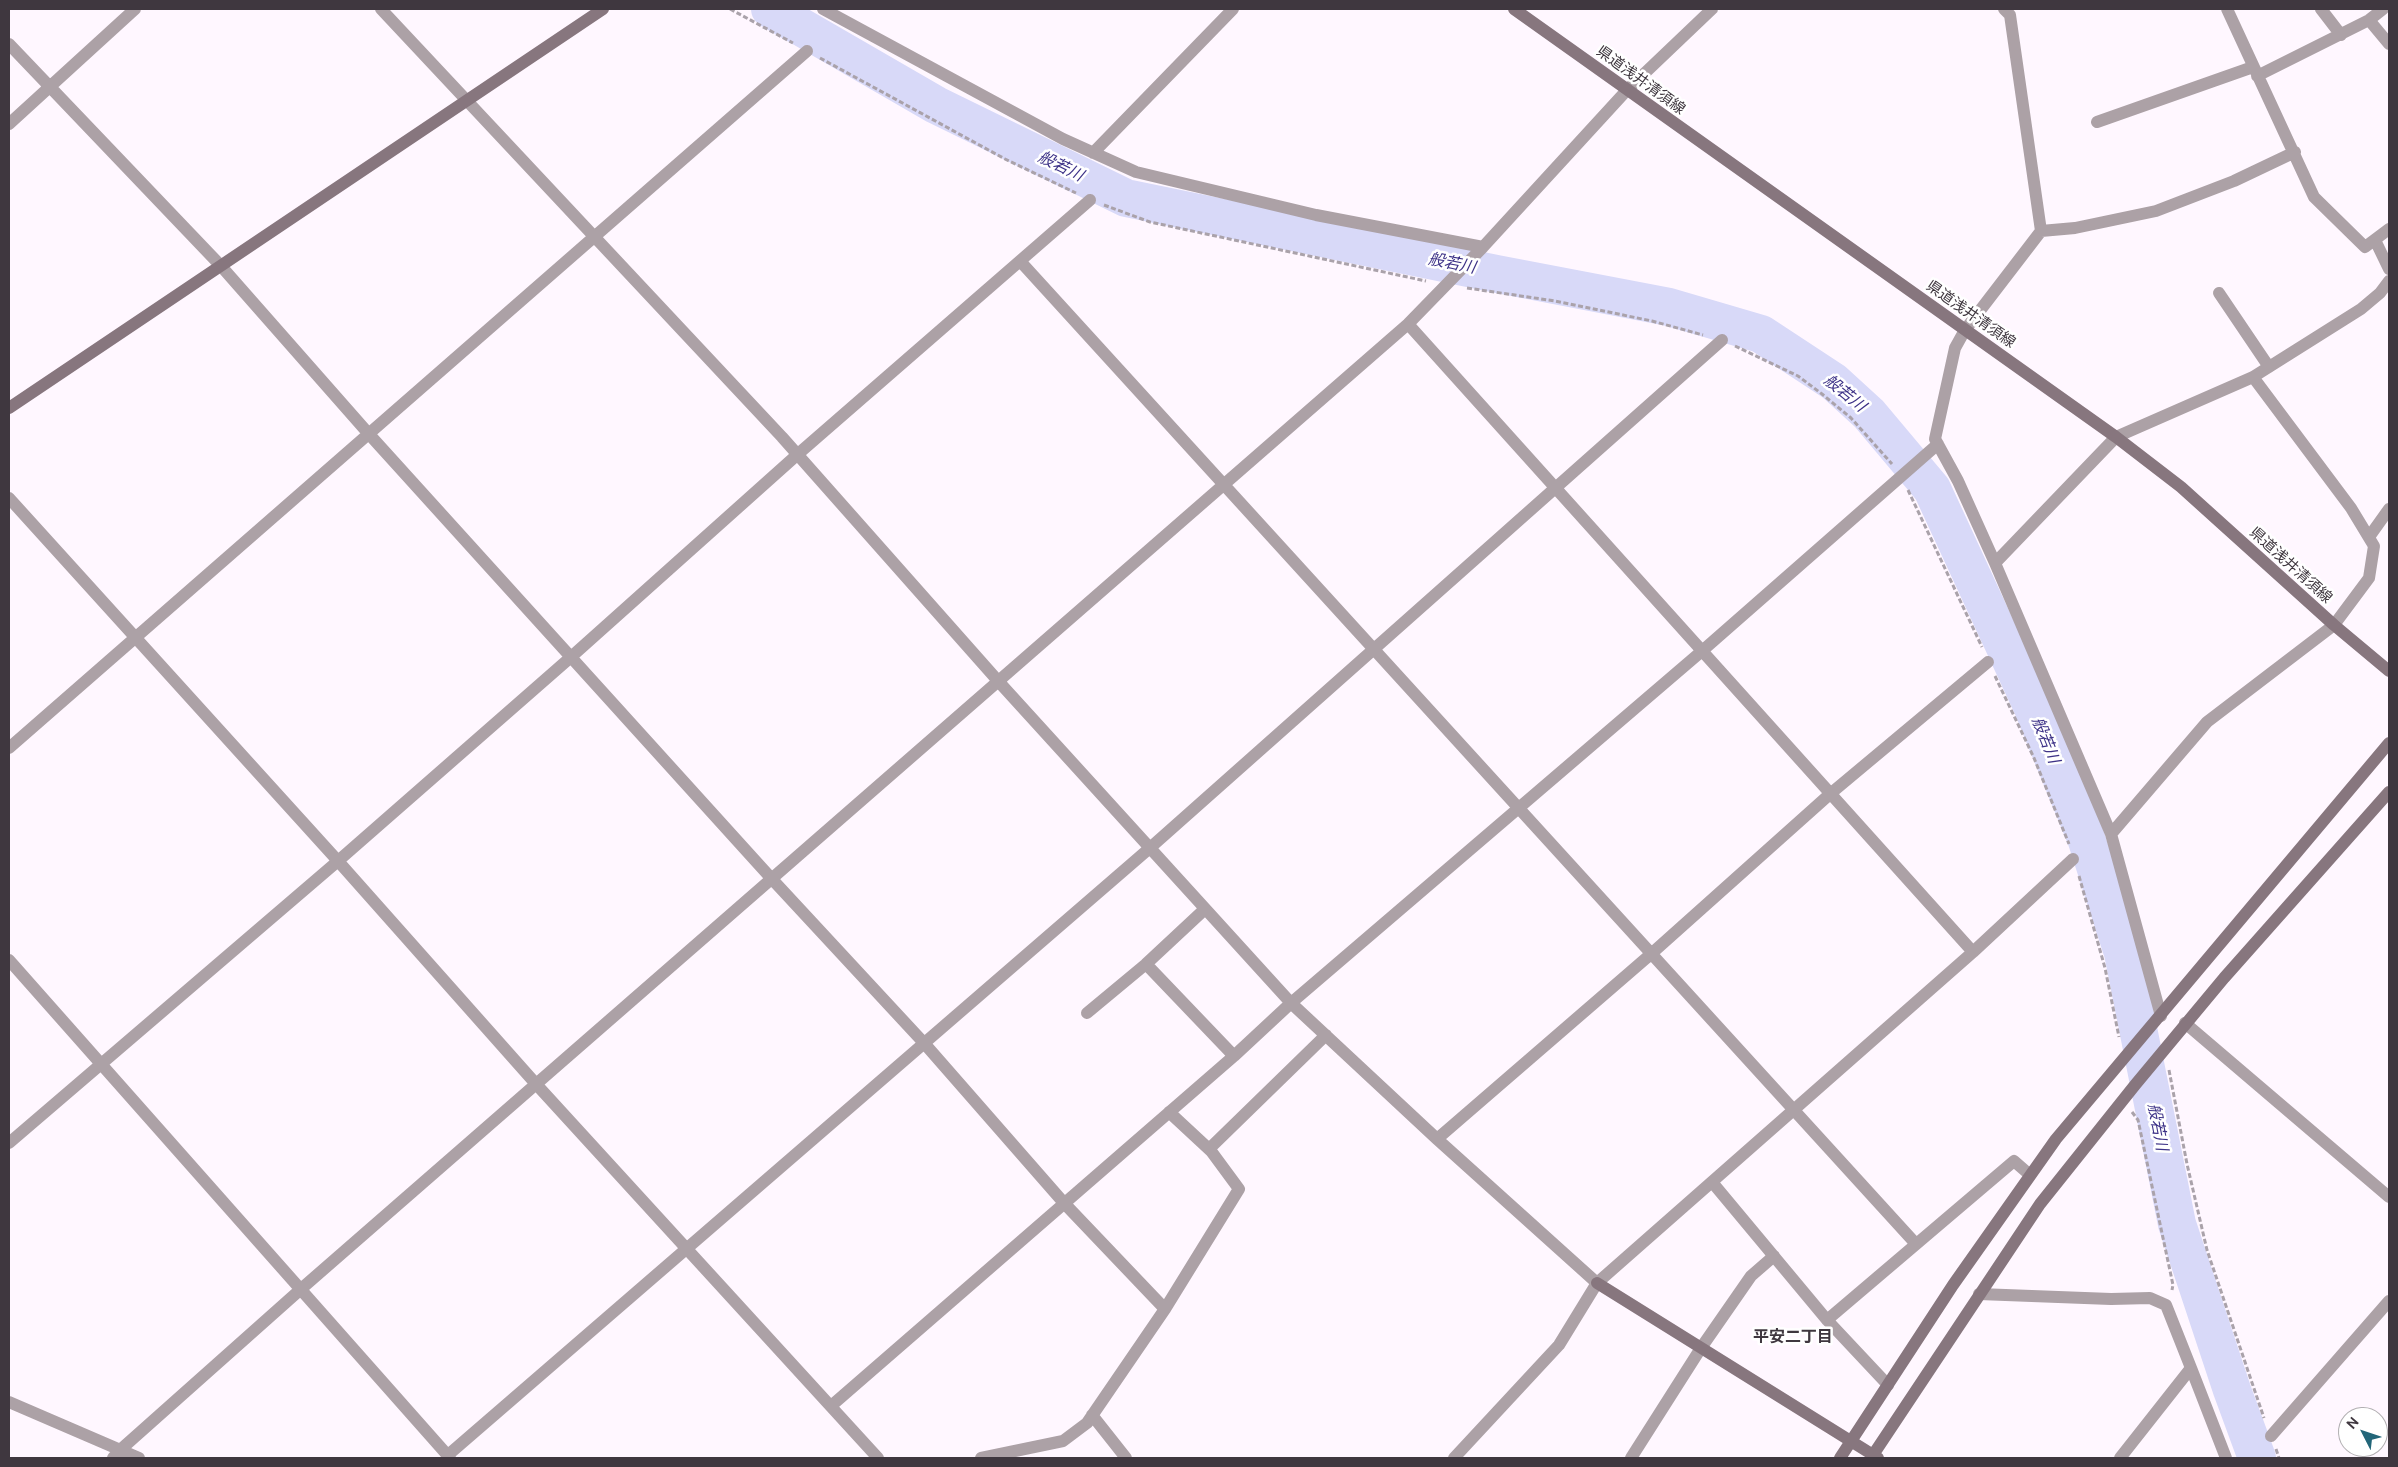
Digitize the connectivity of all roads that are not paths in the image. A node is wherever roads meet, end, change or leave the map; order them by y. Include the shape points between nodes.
1 (135, 9) edge
2 (381, 9) edge
3 (604, 9) edge
4 (823, 9) edge
5 (1233, 9) edge
6 (1514, 9) edge
7 (1712, 9) edge
8 (2004, 9) edge
9 (2227, 9) edge
10 (2321, 9) edge
11 (2383, 9) edge
12 (2369, 20) junction
13 (2341, 34) junction
14 (9, 44) edge
15 (2389, 44) edge
16 (807, 51) road end
17 (2255, 72) junction
18 (50, 87) junction
19 (1627, 90) junction
20 (467, 102) junction
21 (2097, 122) dead end
22 (9, 124) edge
23 (2294, 152) junction
24 (1093, 153) junction
25 (1090, 200) road end
26 (2389, 229) edge
27 (2041, 232) junction
28 (595, 236) junction
29 (2375, 240) junction
30 (1483, 247) junction
31 (1020, 261) junction
32 (221, 266) junction
33 (2389, 269) edge
34 (2389, 281) edge
35 (2219, 294) dead end
36 (1408, 324) junction
37 (1965, 330) junction
38 (1722, 340) road end
39 (2269, 368) junction
40 (2253, 378) junction
41 (9, 408) edge
42 (368, 433) junction
43 (2116, 437) junction
44 (1938, 444) junction
45 (798, 454) junction
46 (1224, 484) junction
47 (1557, 489) junction
48 (9, 498) edge
49 (2389, 509) edge
50 (2369, 537) junction
51 (1995, 563) junction
52 (2334, 625) junction
53 (135, 638) junction
54 (1375, 650) junction
55 (1702, 651) junction
56 (571, 657) junction
57 (1988, 662) road end
58 (2389, 671) edge
59 (999, 682) junction
60 (2389, 743) edge
61 (9, 748) edge
62 (2389, 792) edge
63 (1830, 794) junction
64 (1518, 809) junction
65 (2111, 834) junction
66 (1151, 847) junction
67 (2073, 859) road end
68 (338, 861) junction
69 (771, 878) junction
70 (1205, 909) junction
71 (1972, 952) junction
72 (1651, 954) junction
73 (9, 960) edge
74 (1146, 964) junction
75 (1291, 1003) junction
76 (1087, 1013) dead end
77 (2157, 1020) junction
78 (2185, 1023) junction
79 (1326, 1035) junction
80 (924, 1043) junction
81 (1234, 1056) junction
82 (102, 1065) junction
83 (536, 1084) junction
84 (1793, 1110) junction
85 (1169, 1112) junction
86 (1438, 1139) junction
87 (9, 1143) edge
88 (1209, 1149) junction
89 (2030, 1175) junction
90 (1712, 1182) junction
91 (2389, 1197) edge
92 (1064, 1203) junction
93 (1916, 1244) junction
94 (686, 1249) junction
95 (1774, 1256) junction
96 (1597, 1283) junction
97 (301, 1289) junction
98 (1979, 1294) junction
99 (2389, 1301) edge
100 (1165, 1309) junction
101 (1827, 1320) junction
102 (1702, 1348) junction
103 (2191, 1368) junction
104 (1888, 1385) junction
105 (9, 1402) edge
106 (830, 1406) junction
107 (1092, 1415) junction
108 (2271, 1436) road end
109 (1852, 1441) junction
110 (116, 1455) edge
111 (449, 1457) edge
112 (1874, 1457) edge
113 (139, 1458) edge
114 (878, 1458) edge
115 (981, 1458) edge
116 (1126, 1458) edge
117 (1454, 1458) edge
118 (1631, 1458) edge
119 (1840, 1458) edge
120 (2120, 1458) edge
121 (2226, 1458) edge

1 - 18 street
2 - 20 street
3 - 20 street
4 - 24 street
5 - 24 street
6 - 19 street, 県道浅井清須線
7 - 19 street
8 - 27 street via 2010,15
9 - 17 street
10 - 13 street
11 - 12 street
12 - 13 street
12 - 15 street
13 - 17 street
14 - 18 street
16 - 28 street
17 - 21 street
17 - 23 street
18 - 22 street
18 - 32 street
19 - 30 street
19 - 37 street, 県道浅井清須線
20 - 28 street
20 - 32 street
23 - 27 street via 2234,181 2156,211
23 - 29 street via 2314,197 2365,247
24 - 30 street via 1152,177 1316,216
25 - 31 street
26 - 29 street
27 - 37 street
28 - 42 street
28 - 45 street
29 - 33 street
30 - 36 street
31 - 45 street
31 - 46 street
32 - 41 street
32 - 42 street
34 - 39 street via 2361,309
35 - 39 street
36 - 46 street
36 - 47 street
37 - 43 street, 県道浅井清須線
37 - 44 street via 1955,348 1935,439
38 - 47 street
39 - 40 street
40 - 43 street
40 - 50 street
42 - 53 street
42 - 56 street
43 - 51 street
43 - 52 street, 県道浅井清須線 via 2181,487
44 - 51 street
44 - 55 street
45 - 56 street
45 - 59 street
46 - 54 street
46 - 59 street
47 - 54 street
47 - 55 street
48 - 53 street
49 - 50 street
50 - 52 street via 2374,546 2369,578
51 - 65 street
52 - 58 street, 県道浅井清須線
52 - 65 street via 2207,722
53 - 61 street
53 - 68 street
54 - 64 street
54 - 66 street
55 - 63 street
55 - 64 street
56 - 68 street
56 - 69 street
57 - 63 street
59 - 66 street
59 - 69 street
60 - 77 street
62 - 78 street
63 - 71 street
63 - 72 street
64 - 72 street
64 - 75 street
65 - 77 street
66 - 70 street
66 - 80 street
67 - 71 street
68 - 82 street
68 - 83 street
69 - 80 street
69 - 83 street
70 - 74 street
70 - 75 street
71 - 84 street
72 - 84 street
72 - 86 street
73 - 82 street
74 - 76 street
74 - 81 street
75 - 79 street
75 - 81 street
77 - 89 street via 2056,1139
78 - 91 street
78 - 98 street via 2040,1204
79 - 86 street
79 - 88 street
80 - 92 street
80 - 94 street
81 - 85 street
82 - 87 street
82 - 97 street
83 - 94 street
83 - 97 street
84 - 90 street
84 - 93 street
85 - 88 street
85 - 92 street
86 - 96 street
88 - 100 street via 1239,1189
89 - 93 street via 2014,1161
89 - 104 street via 1952,1285
90 - 95 street
90 - 96 street
92 - 100 street
92 - 106 street
93 - 101 street
94 - 106 street
94 - 111 street
95 - 101 street
95 - 102 street via 1751,1276
96 - 102 street
96 - 117 street via 1560,1346
97 - 110 street
97 - 111 street
98 - 103 street via 2150,1298 2166,1305
98 - 112 street
99 - 108 street
100 - 107 street
101 - 104 street
102 - 109 street
102 - 118 street
103 - 120 street
103 - 121 street
104 - 109 street
105 - 110 street
106 - 114 street
107 - 115 street via 1087,1423 1063,1441
107 - 116 street
109 - 112 street
109 - 119 street
110 - 113 street

